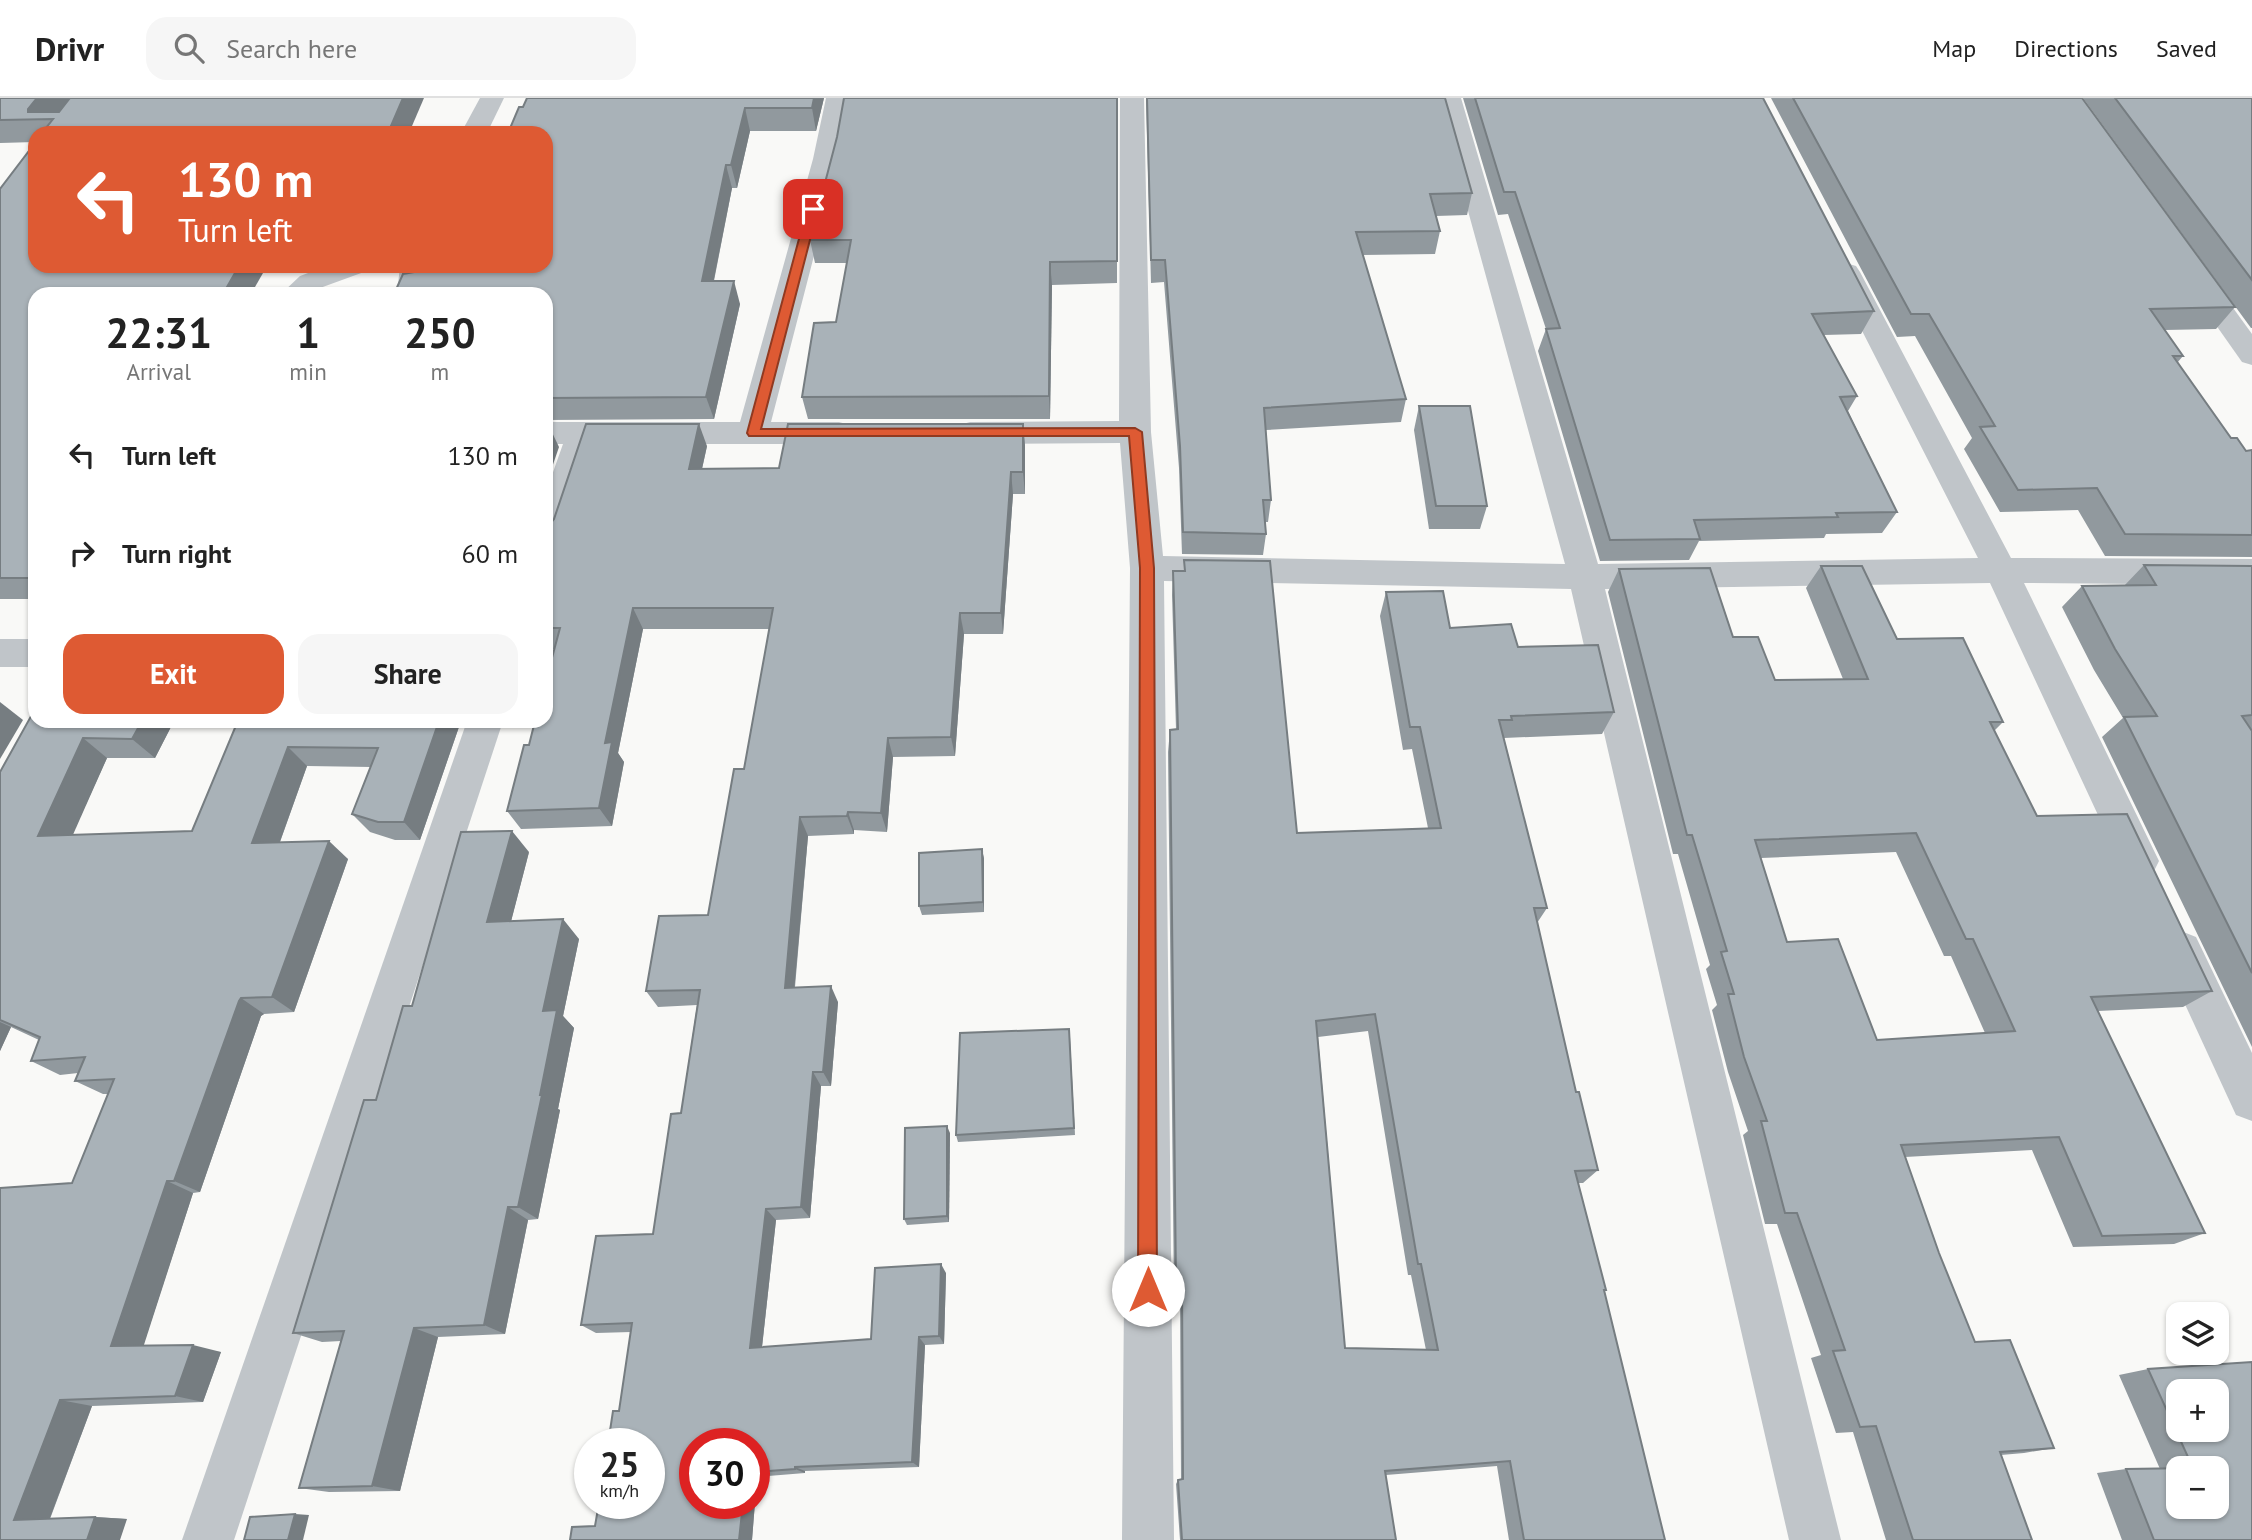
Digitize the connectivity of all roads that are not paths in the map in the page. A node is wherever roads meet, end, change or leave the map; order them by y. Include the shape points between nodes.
1 (492, 98) edge
2 (838, 98) edge
3 (1132, 98) edge
4 (1449, 98) edge
5 (478, 126) edge
6 (1831, 243) edge
7 (2180, 254) edge
8 (335, 273) edge
9 (304, 287) edge
10 (2252, 355) edge
11 (1135, 432) junction
12 (553, 433) edge
13 (753, 433) junction
14 (863, 433) edge
15 (944, 433) edge
16 (582, 434) junction
17 (553, 519) edge
18 (1147, 568) junction
19 (2001, 570) junction
20 (2252, 572) edge
21 (1585, 577) junction
22 (0, 653) edge
23 (28, 653) edge
24 (483, 728) edge
25 (2151, 886) edge
26 (2168, 923) edge
27 (2252, 1100) edge
28 (208, 1540) edge
29 (1148, 1540) edge
30 (1815, 1540) edge

1 - 5 street
2 - 13 street
3 - 11 street
4 - 21 street
6 - 19 street
7 - 10 street
8 - 9 street
11 - 15 street
11 - 18 street
12 - 16 street
13 - 14 street
13 - 16 street
16 - 17 street
18 - 21 street
18 - 29 street
19 - 20 street
19 - 21 street
19 - 25 street
21 - 30 street
22 - 23 street
24 - 28 street
26 - 27 street

